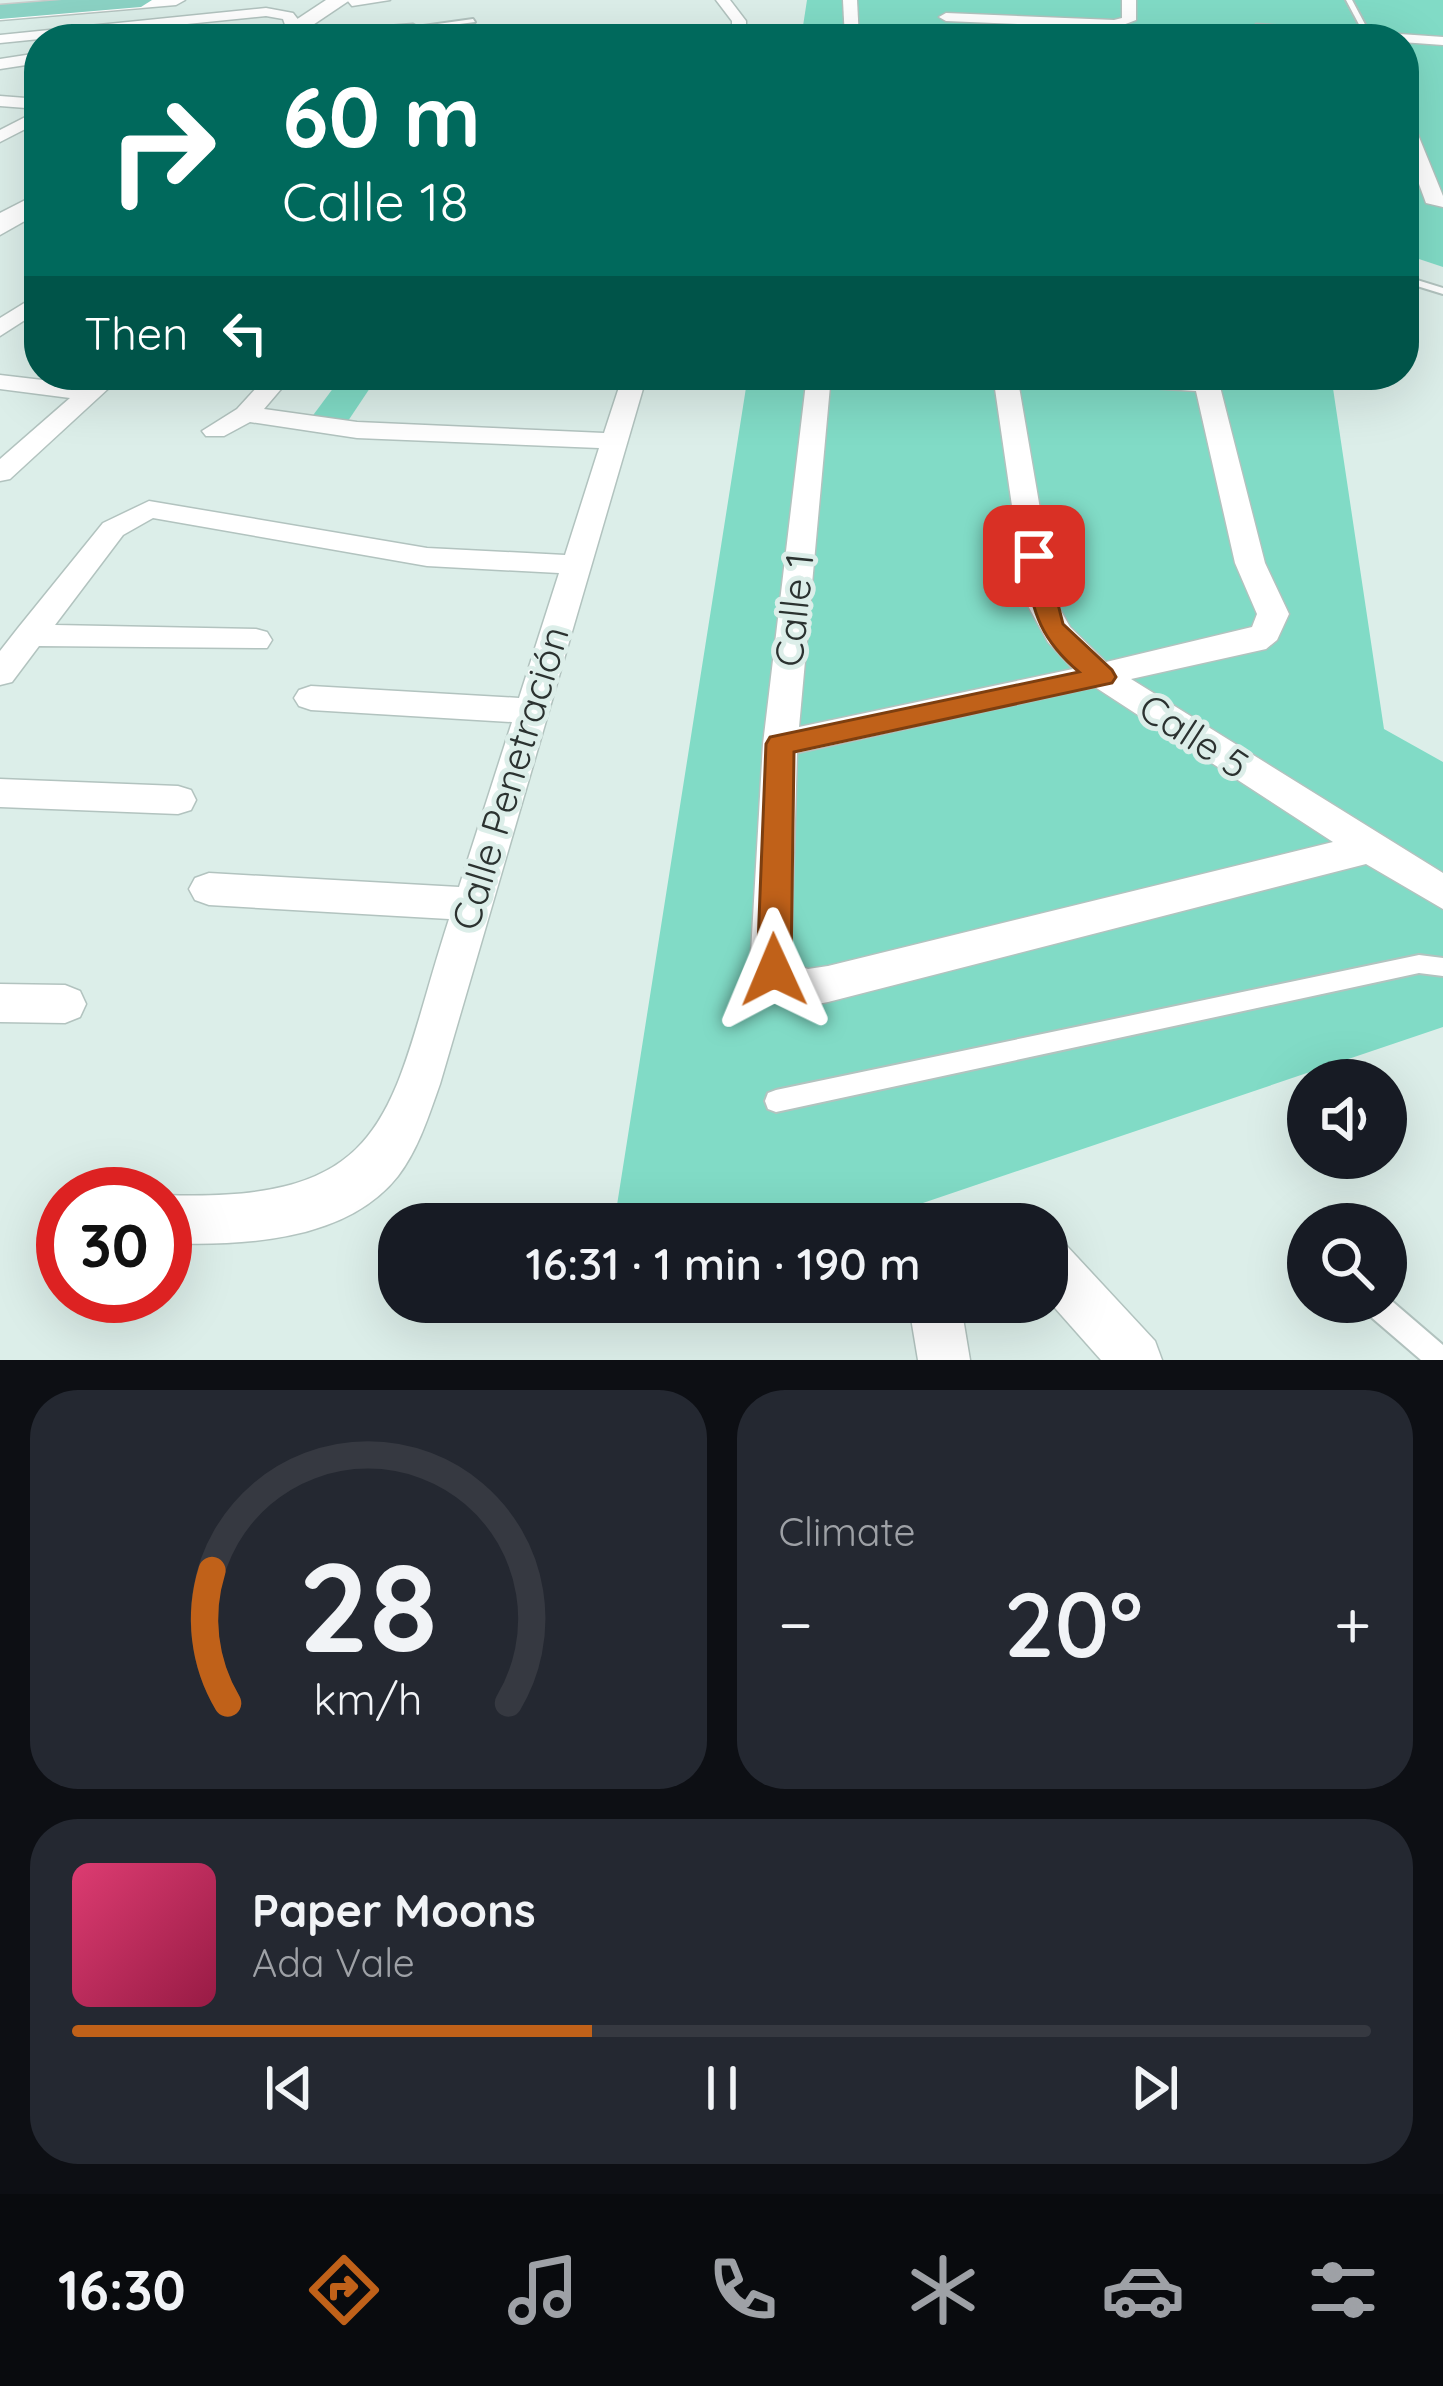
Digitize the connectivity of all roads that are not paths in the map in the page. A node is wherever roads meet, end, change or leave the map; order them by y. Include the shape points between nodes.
1 (58, 0) edge
2 (93, 0) edge
3 (141, 0) edge
4 (176, 0) edge
5 (383, 0) edge
6 (940, 0) edge
7 (1045, 0) edge
8 (1129, 0) edge
9 (345, 1) edge
10 (2, 11) edge
11 (946, 17) junction
12 (1045, 20) junction
13 (417, 21) junction
14 (473, 21) dead end
15 (152, 24) edge
16 (293, 24) edge
17 (310, 24) edge
18 (393, 24) edge
19 (414, 24) edge
20 (947, 24) edge
21 (1046, 24) edge
22 (1419, 155) edge
23 (1440, 203) edge
24 (94, 390) edge
25 (267, 390) edge
26 (631, 390) edge
27 (817, 390) edge
28 (1007, 390) edge
29 (1207, 390) edge
30 (246, 414) junction
31 (214, 431) dead end
32 (617, 441) junction
33 (0, 473) edge
34 (574, 565) junction
35 (29, 634) junction
36 (256, 640) dead end
37 (0, 674) edge
38 (1102, 677) junction
39 (310, 698) dead end
40 (532, 711) junction
41 (780, 744) junction
42 (0, 793) edge
43 (178, 800) dead end
44 (1368, 848) junction
45 (208, 889) dead end
46 (1443, 893) edge
47 (470, 904) junction
48 (1443, 967) edge
49 (0, 1003) edge
50 (65, 1004) dead end
51 (776, 1101) dead end
52 (192, 1219) edge
53 (1068, 1285) edge
54 (938, 1323) edge
55 (1398, 1323) edge
56 (944, 1360) edge
57 (1136, 1360) edge
58 (1441, 1360) edge

1 - 10 street
2 - 10 main road
3 - 10 main road
4 - 10 street
5 - 9 street
6 - 11 street
7 - 12 street
8 - 12 street via 1124,22
9 - 17 main road
11 - 12 street
11 - 20 street
12 - 21 street
13 - 14 lane
13 - 18 street
13 - 19 street
15 - 16 street via 266,12
22 - 23 street
24 - 33 street
25 - 30 street
26 - 32 street, Calle Penetración
27 - 41 street, Calle 1
28 - 38 street, Calle 5 via 1041,602 1067,647
29 - 38 street via 1271,624 1255,640
30 - 31 street
30 - 32 street via 357,430
32 - 34 street, Calle Penetración
34 - 35 street via 427,556 148,508 113,529
34 - 40 street, Calle Penetración
35 - 36 street
35 - 37 street
38 - 41 street
38 - 44 street, Calle 5
39 - 40 street
40 - 47 street, Calle Penetración
41 - 44 street, Calle 1 via 771,953 774,970 806,988
42 - 43 street
44 - 46 street, Calle 5
45 - 47 street
47 - 52 street, Calle Penetración via 418,1084 398,1136 368,1174 264,1218
48 - 51 lane via 1419,964
49 - 50 street
53 - 57 street
54 - 56 street
55 - 58 lane

